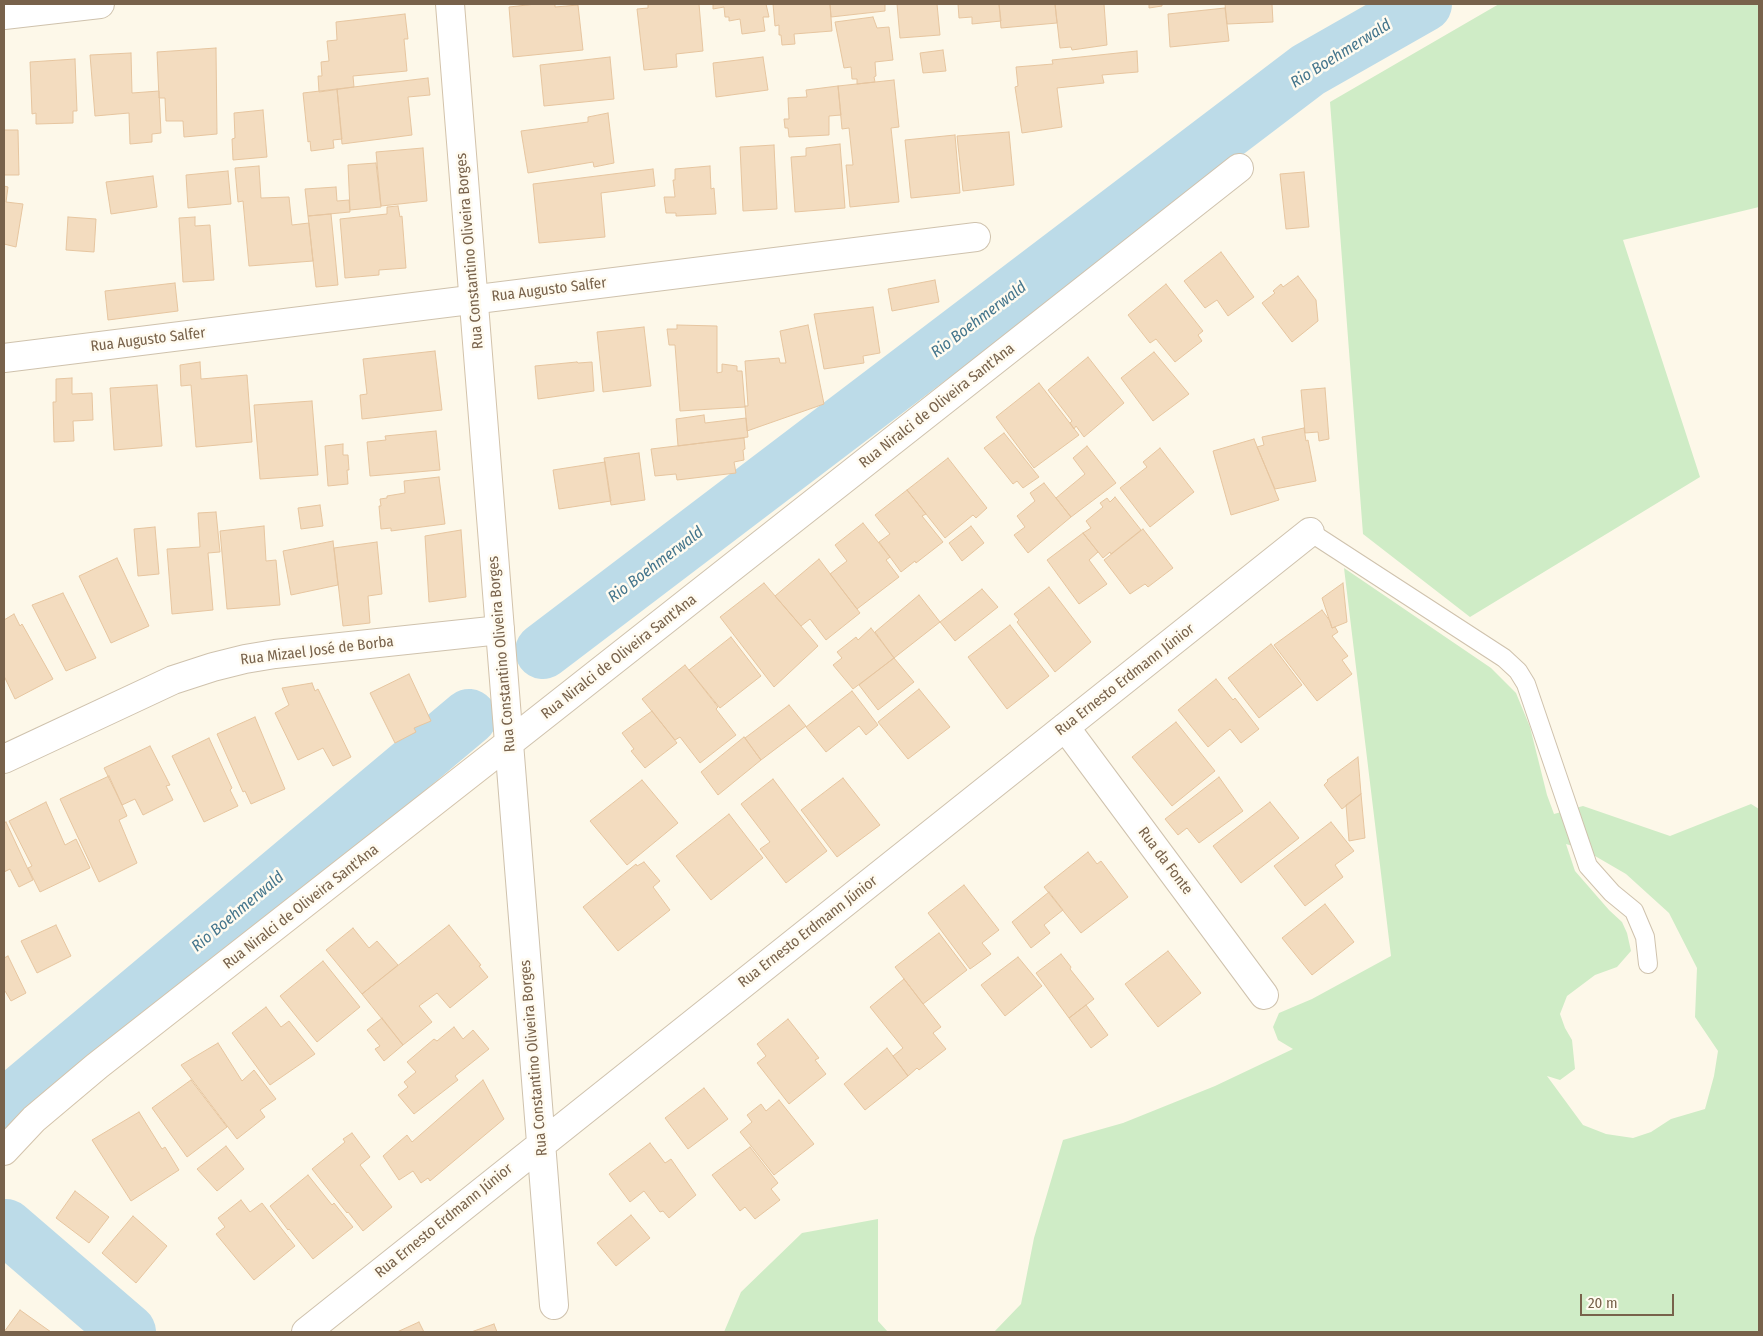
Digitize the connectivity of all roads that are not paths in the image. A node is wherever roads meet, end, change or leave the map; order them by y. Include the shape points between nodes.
1 (100, 4) edge
2 (450, 4) edge
3 (4, 15) edge
4 (1239, 168) dead end
5 (976, 237) dead end
6 (474, 299) junction
7 (4, 358) edge
8 (1310, 532) joint
9 (500, 630) junction
10 (1065, 728) junction
11 (509, 743) junction
12 (4, 759) edge
13 (1648, 964) dead end
14 (1264, 995) dead end
15 (541, 1143) junction
16 (4, 1150) edge
17 (554, 1305) dead end
18 (306, 1332) edge

1 - 3 street
2 - 6 street, Rua Constantino Oliveira Borges
4 - 11 street, Rua Niralci de Oliveira Sant'Ana
5 - 6 street, Rua Augusto Salfer
6 - 7 street, Rua Augusto Salfer
6 - 9 street, Rua Constantino Oliveira Borges
8 - 10 street, Rua Ernesto Erdmann Júnior
8 - 13 lane via 1504,658 1518,671 1526,684 1588,866 1612,893 1634,911 1645,937
9 - 11 street, Rua Constantino Oliveira Borges
9 - 12 street, Rua Mizael José de Borba via 275,654 213,667 173,680
10 - 14 street, Rua da Fonte
10 - 15 street, Rua Ernesto Erdmann Júnior
11 - 15 street, Rua Constantino Oliveira Borges
11 - 16 street, Rua Niralci de Oliveira Sant'Ana via 98,1066
15 - 17 street, Rua Constantino Oliveira Borges
15 - 18 street, Rua Ernesto Erdmann Júnior

